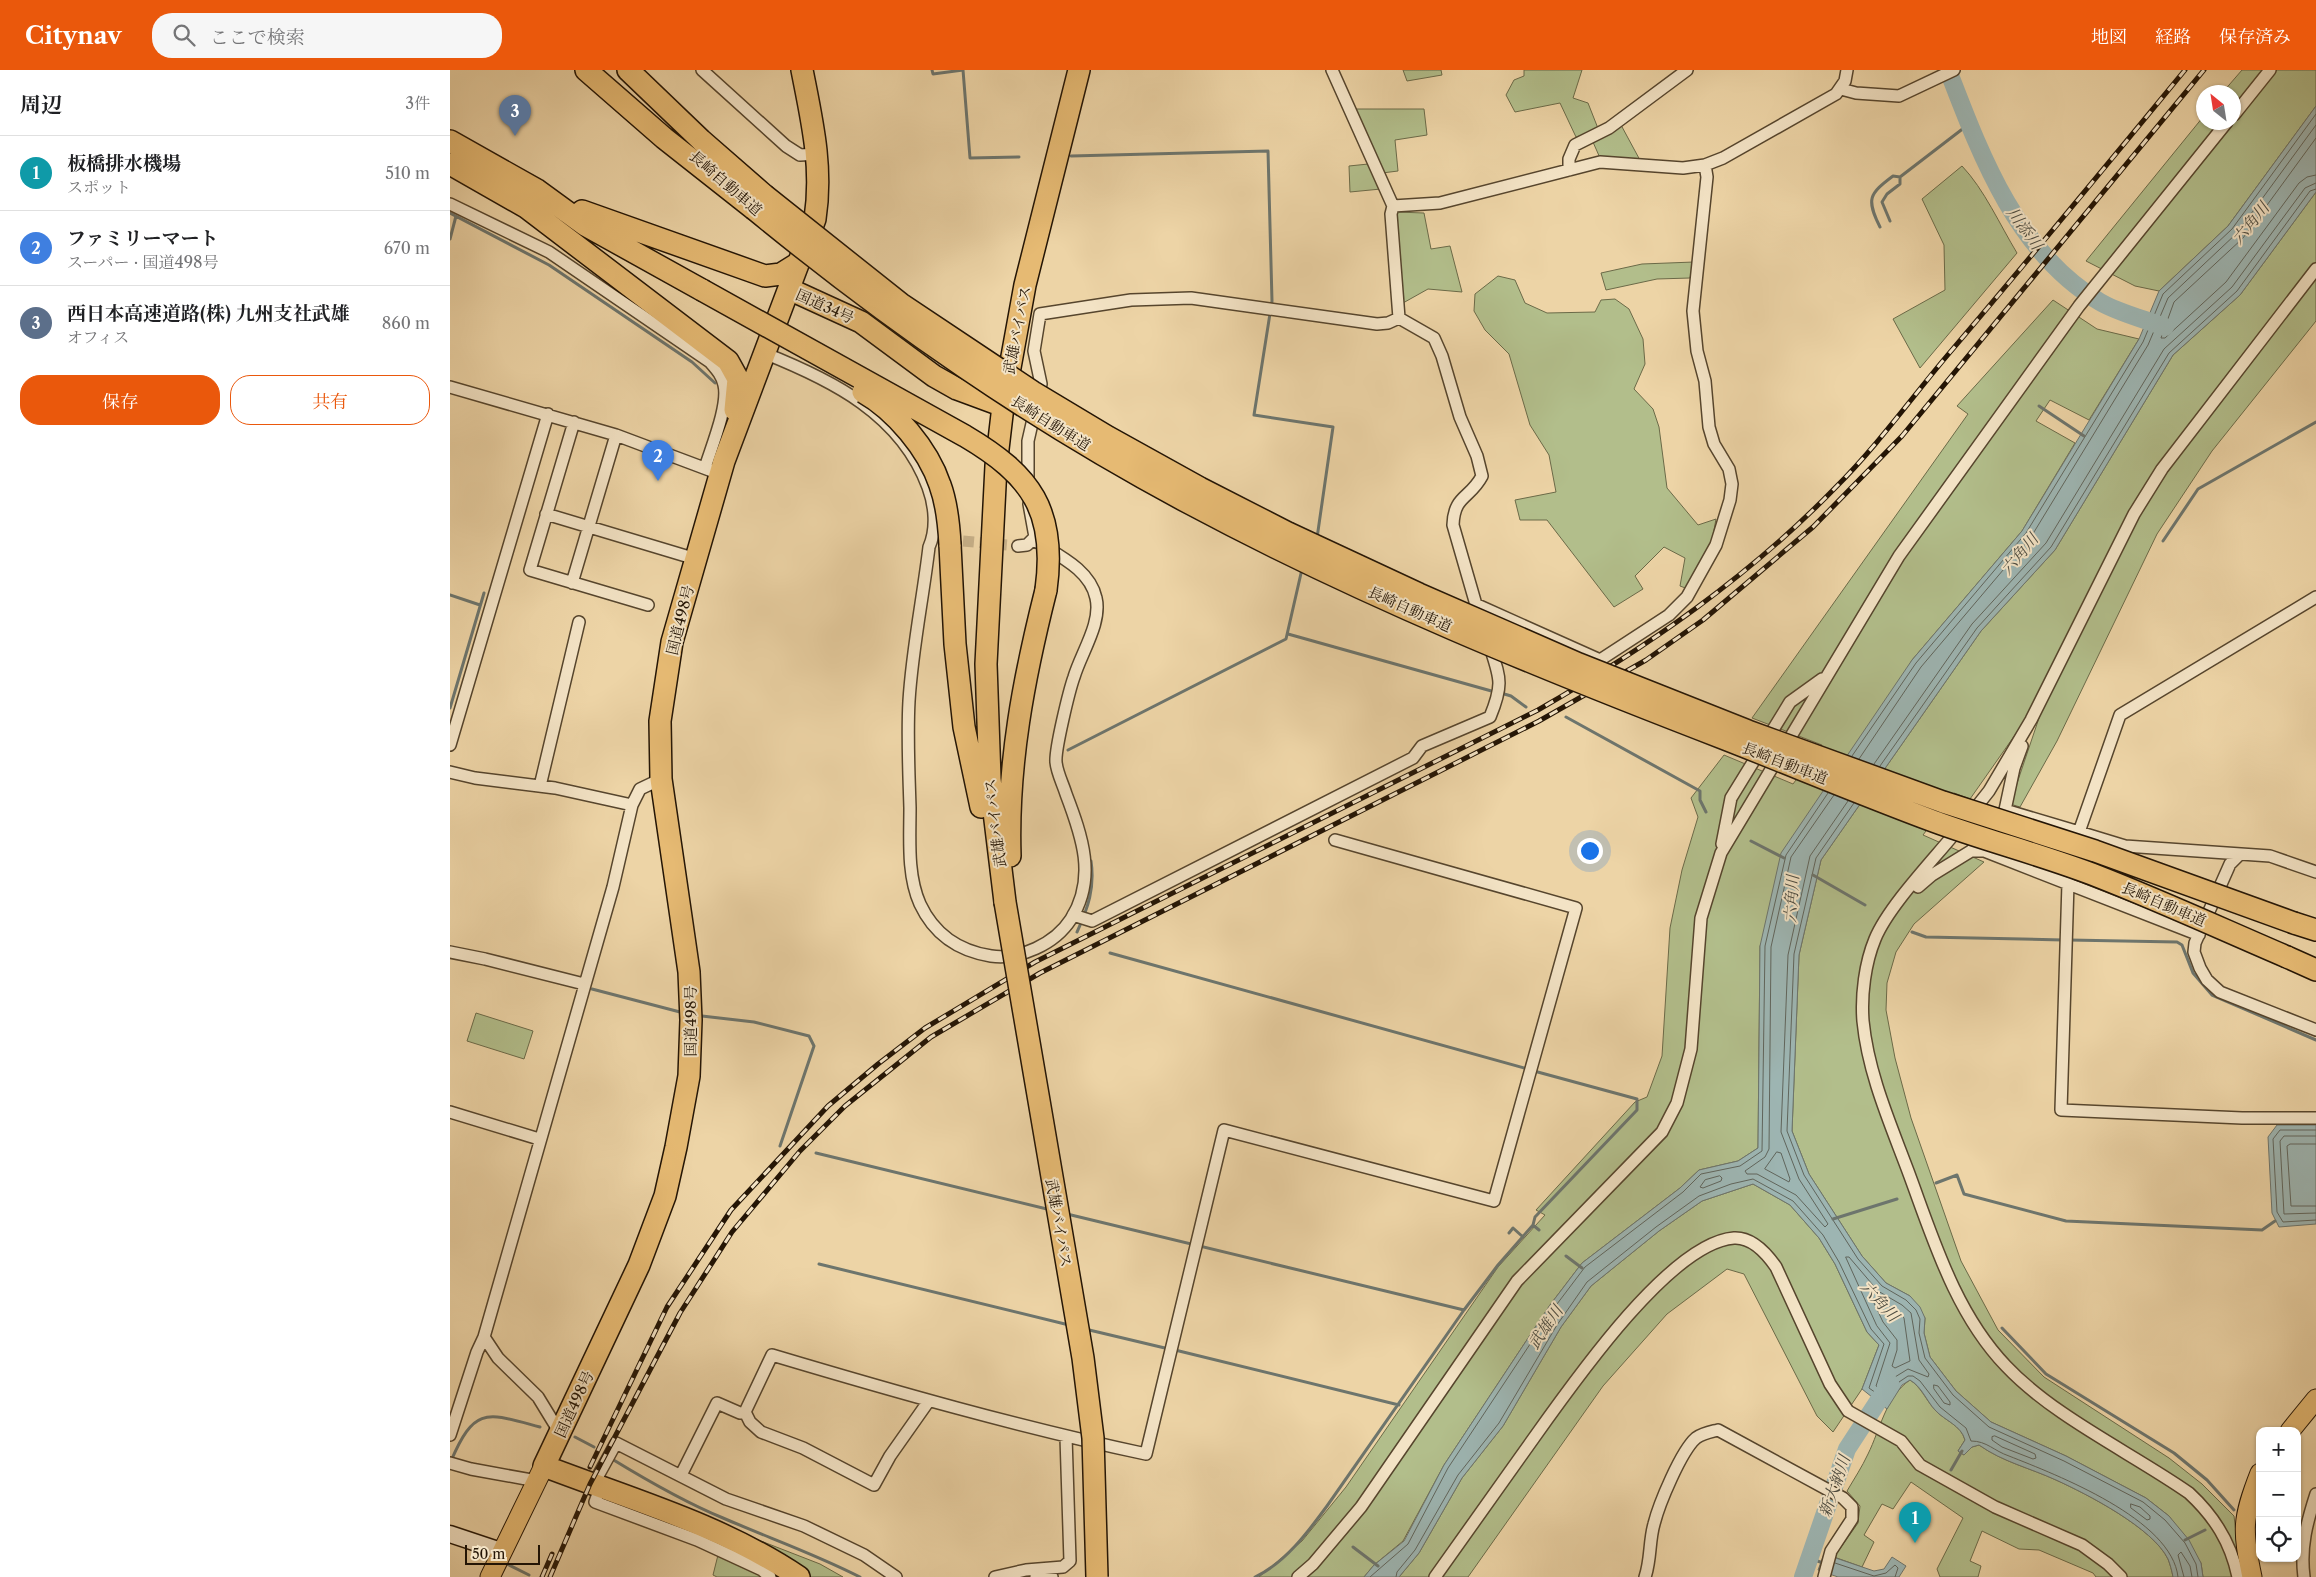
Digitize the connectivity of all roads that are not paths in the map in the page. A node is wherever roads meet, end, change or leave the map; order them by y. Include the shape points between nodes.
1 (586, 70) edge
2 (604, 70) edge
3 (628, 70) edge
4 (702, 70) edge
5 (802, 70) edge
6 (1079, 70) edge
7 (1332, 70) edge
8 (1687, 70) edge
9 (1847, 70) edge
10 (1954, 70) edge
11 (2270, 70) edge
12 (1841, 89) junction
13 (2241, 106) edge
14 (2221, 130) edge
15 (450, 141) edge
16 (818, 154) junction
17 (450, 164) edge
18 (1705, 165) junction
19 (1569, 170) junction
20 (532, 199) junction
21 (759, 202) junction
22 (450, 204) edge
23 (1393, 206) junction
24 (798, 264) junction
25 (2316, 269) edge
26 (765, 276) junction
27 (700, 294) junction
28 (782, 305) junction
29 (1399, 318) junction
30 (702, 339) junction
31 (764, 353) junction
32 (450, 387) edge
33 (1003, 406) junction
34 (548, 414) junction
35 (574, 422) junction
36 (616, 435) junction
37 (717, 468) junction
38 (546, 514) junction
39 (589, 527) junction
40 (949, 540) junction
41 (1034, 540) junction
42 (1018, 546) tunnel mouth
43 (696, 559) junction
44 (572, 583) junction
45 (2316, 597) edge
46 (1475, 604) junction
47 (648, 605) dead end
48 (579, 622) dead end
49 (1826, 676) junction
50 (2031, 720) junction
51 (450, 745) edge
52 (450, 772) edge
53 (661, 779) junction
54 (540, 786) junction
55 (632, 805) junction
56 (2005, 810) junction
57 (2079, 832) junction
58 (1335, 840) dead end
59 (1971, 851) junction
60 (1721, 853) junction
61 (2239, 855) junction
62 (2316, 872) edge
63 (2068, 883) junction
64 (1008, 899) junction
65 (1891, 912) junction
66 (1073, 914) junction
67 (2316, 930) edge
68 (2199, 935) junction
69 (450, 952) edge
70 (2316, 970) edge
71 (584, 984) junction
72 (2316, 1030) edge
73 (450, 1112) edge
74 (2316, 1118) edge
75 (540, 1139) junction
76 (484, 1337) junction
77 (2316, 1399) edge
78 (928, 1402) junction
79 (745, 1412) junction
80 (2293, 1427) edge
81 (560, 1434) junction
82 (450, 1435) edge
83 (1066, 1437) junction
84 (453, 1464) edge
85 (540, 1473) junction
86 (681, 1475) junction
87 (2256, 1484) edge
88 (596, 1486) junction
89 (2316, 1494) edge
90 (639, 1510) junction
91 (450, 1534) edge
92 (501, 1551) junction
93 (1045, 1574) edge
94 (1824, 1576) edge
95 (490, 1577) edge
96 (770, 1577) edge
97 (799, 1577) edge
98 (896, 1577) edge
99 (995, 1577) edge
100 (1097, 1577) edge
101 (1298, 1577) edge
102 (1435, 1577) edge
103 (1645, 1577) edge
104 (2121, 1577) edge
105 (2238, 1577) edge
106 (2252, 1577) edge
107 (2304, 1577) edge

1 - 21 highway via 664,138
2 - 21 highway, 長崎自動車道 via 685,147
3 - 21 highway, 長崎自動車道 via 701,140
4 - 16 street via 786,146 800,155
5 - 16 highway, 国道34号
6 - 33 highway, 武雄バイパス via 1025,285
7 - 23 street
8 - 19 street via 1609,128 1575,145 1568,159
9 - 12 street
10 - 12 street via 1899,96
11 - 13 street
12 - 18 street via 1830,99
14 - 49 street via 2079,306 1899,556
15 - 20 highway
16 - 24 highway, 国道34号 via 819,195 815,219
17 - 20 highway
18 - 19 street via 1660,168 1600,162
18 - 46 street via 1707,177 1693,311 1694,331 1705,381 1709,427 1714,444 1729,469 1732,484 1716,545 1687,597 1669,614 1600,660
19 - 23 street via 1440,203
20 - 26 highway via 591,215
20 - 27 highway via 585,225
20 - 30 highway
21 - 67 highway, 長崎自動車道, bridge via 1009,377 1116,442 1288,533 1579,664 1748,731 1943,802 2095,851
21 - 70 highway, 長崎自動車道, bridge via 892,318 961,366 1101,454 1279,548 1571,680 1936,822 2096,876
22 - 37 street via 549,252 710,362 721,374 725,387
23 - 29 street
24 - 26 highway via 781,274
24 - 28 highway, 国道34号
25 - 50 street via 2157,476 2134,514
26 - 28 highway via 778,287
27 - 40 highway, bridge via 883,406 912,436 934,468 946,504
27 - 64 highway, bridge via 956,431 1006,463 1030,489 1045,524 1050,565 1027,666 1014,756
28 - 30 highway via 756,347 744,355 731,354
28 - 31 highway, 国道498号
28 - 33 highway, 国道34号 via 861,322 957,390
29 - 41 street via 1377,324 1191,298 1131,300 1040,314 1034,351 1041,384 1028,441 1028,495
29 - 46 street via 1434,338 1460,417 1477,456 1482,476 1476,487 1458,501 1453,525
30 - 37 highway via 728,361 738,379 738,390
31 - 37 highway, 国道498号
31 - 40 street via 829,381 866,406 893,430 924,477
32 - 34 street
33 - 64 highway, 武雄バイパス via 996,466 986,664 990,779
34 - 35 street
34 - 51 street
35 - 36 street
35 - 38 street
36 - 37 street
36 - 39 street
37 - 43 highway, 国道498号
38 - 39 street
38 - 44 street via 530,570
39 - 43 street
39 - 44 street
40 - 64 highway via 964,727 990,854
40 - 66 street via 929,547 909,701 910,864 919,903 946,938 972,953 1003,958 1030,951 1055,938
41 - 42 street
41 - 66 street via 1079,571 1090,582 1097,600 1094,622 1074,677 1055,761 1086,851 1086,878
43 - 53 highway, 国道498号 via 672,642 660,721
44 - 47 street
45 - 57 street via 2120,715
46 - 66 street via 1500,676 1499,694 1490,717 1422,746 1413,758 1092,921
48 - 54 street
49 - 60 street
49 - 60 street via 1790,702 1731,798
50 - 56 street via 2014,768
50 - 65 street via 1989,791
52 - 54 street
53 - 55 street via 640,789
53 - 81 highway, 国道498号 via 689,972 689,1076 665,1196 639,1265
54 - 55 street
55 - 71 street via 613,887
56 - 57 street
56 - 59 street
57 - 61 street via 2116,845
58 - 83 street via 1576,908 1494,1201 1224,1130 1146,1454
59 - 63 street via 1984,851
59 - 65 street via 1932,875
60 - 101 street via 1701,918 1691,1049 1677,1103 1662,1132 1517,1281 1361,1506 1313,1564
61 - 62 street via 2270,856
61 - 68 street via 2230,864
63 - 68 street
63 - 74 street via 2061,1110
64 - 100 highway, 武雄バイパス, bridge via 1034,1083 1083,1358 1093,1438
65 - 105 street via 1875,939 1865,979 1863,1020 1871,1062 1886,1114 1945,1268 1972,1322 2005,1366 2039,1396 2169,1478 2206,1508 2223,1533
68 - 72 street via 2194,952 2206,980 2220,992
69 - 71 street
71 - 75 street
73 - 75 street
75 - 76 street
76 - 81 street via 498,1358 538,1397
76 - 82 street
77 - 80 main road
78 - 79 street via 772,1355
78 - 79 street via 874,1485 803,1448 761,1432
78 - 83 street
79 - 86 street via 717,1403
81 - 85 highway, 国道498号
83 - 93 street via 1070,1560 1063,1567
84 - 85 street
85 - 88 highway
85 - 92 main road
86 - 88 street via 616,1443
86 - 98 street via 726,1499 813,1530 864,1555
87 - 106 main road via 2247,1508 2244,1537
88 - 90 highway
89 - 107 street via 2305,1528
90 - 96 street via 762,1570
90 - 97 highway via 744,1544
91 - 92 main road
92 - 95 main road
93 - 99 street
94 - 103 street via 1831,1551 1852,1519 1852,1507 1843,1498 1718,1430 1706,1432 1696,1439 1668,1485 1653,1524
102 - 104 street via 1579,1376 1619,1326 1658,1284 1690,1257 1717,1241 1736,1238 1751,1242 1765,1252 1776,1267 1830,1384 1848,1411 1901,1441 1920,1465 1995,1508 2082,1545

